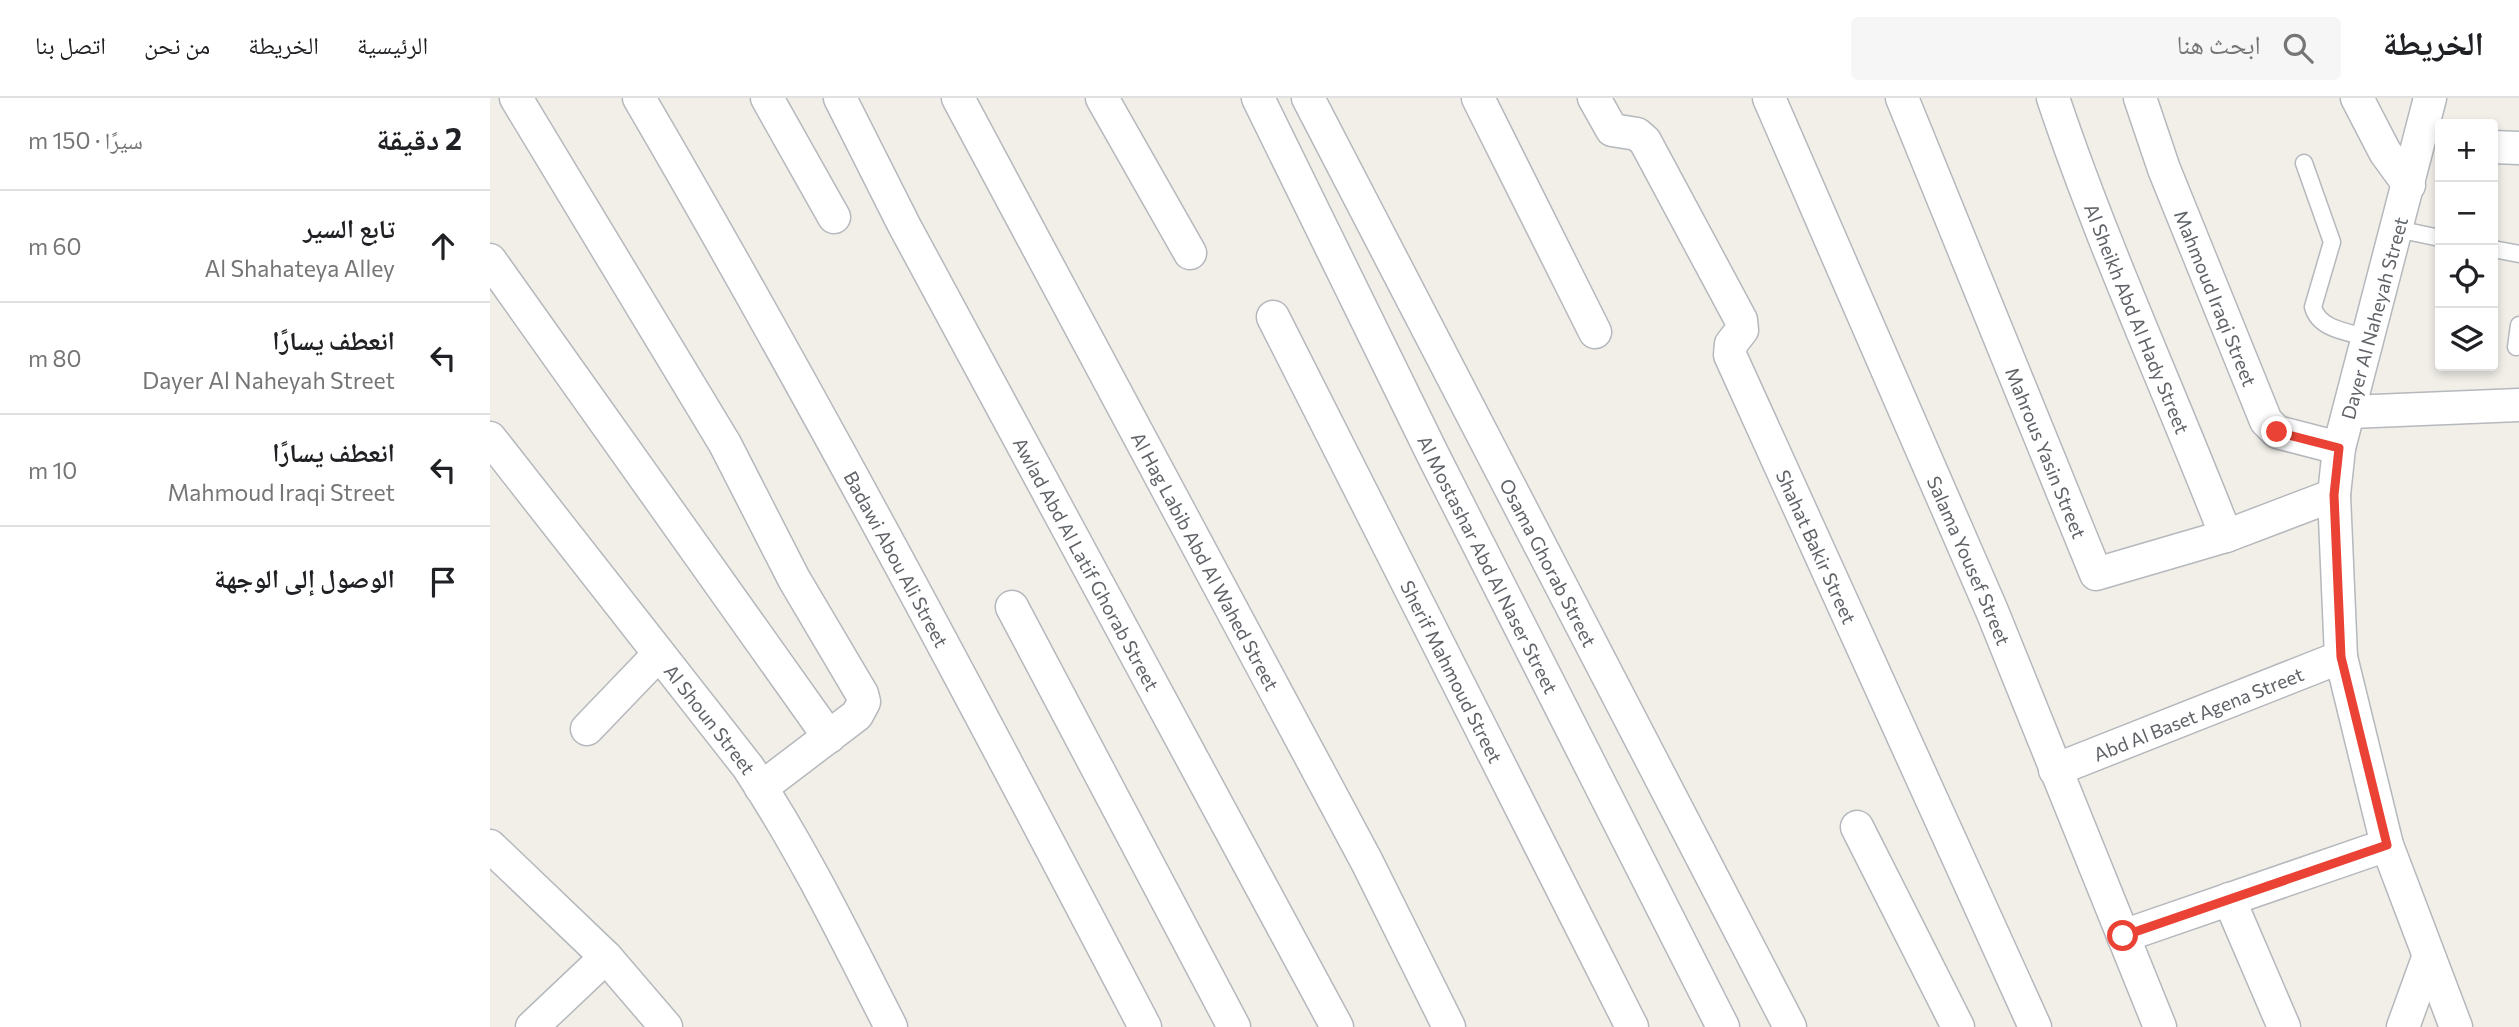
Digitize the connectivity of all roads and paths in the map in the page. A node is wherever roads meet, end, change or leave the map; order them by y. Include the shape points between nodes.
1 (516, 98) edge
2 (639, 98) edge
3 (767, 98) edge
4 (840, 98) edge
5 (958, 98) edge
6 (1101, 98) edge
7 (1258, 98) edge
8 (1308, 98) edge
9 (1478, 98) edge
10 (1594, 98) edge
11 (1769, 98) edge
12 (1902, 98) edge
13 (2053, 98) edge
14 (2140, 98) edge
15 (2357, 98) edge
16 (2430, 98) edge
17 (2430, 141) edge
18 (2498, 147) edge
19 (2519, 148) edge
20 (2304, 163) dead end
21 (2409, 185) junction
22 (834, 217) dead end
23 (2397, 229) junction
24 (2435, 237) edge
25 (2498, 250) edge
26 (1190, 253) dead end
27 (2519, 254) edge
28 (490, 260) edge
29 (1273, 317) dead end
30 (2519, 325) edge
31 (1595, 332) dead end
32 (2369, 338) junction
33 (2516, 346) dead end
34 (2519, 405) edge
35 (2350, 412) junction
36 (490, 438) edge
37 (2339, 448) junction
38 (2334, 495) junction
39 (2226, 536) junction
40 (1012, 607) dead end
41 (659, 654) junction
42 (2341, 657) junction
43 (587, 729) dead end
44 (829, 737) junction
45 (2055, 769) junction
46 (761, 788) junction
47 (1857, 827) dead end
48 (2387, 845) junction
49 (490, 846) edge
50 (2229, 899) junction
51 (2123, 936) junction
52 (606, 957) junction
53 (2428, 958) junction
54 (531, 1027) edge
55 (666, 1027) edge
56 (891, 1027) edge
57 (1145, 1027) edge
58 (1234, 1027) edge
59 (1337, 1027) edge
60 (1449, 1027) edge
61 (1632, 1027) edge
62 (1723, 1027) edge
63 (1790, 1027) edge
64 (1958, 1027) edge
65 (2035, 1027) edge
66 (2161, 1027) edge
67 (2284, 1027) edge
68 (2403, 1027) edge
69 (2456, 1027) edge

1 - 44 street via 725,444 794,579 862,694 864,702 857,715
2 - 57 street, Badawi Abou Ali Street via 741,273
3 - 22 street
4 - 59 street, Awlad Abd Al Latif Ghorab Street
5 - 60 street, Al Hag Labib Abd Al Wahed Street via 1367,862
6 - 26 street
7 - 62 street, Al Mostashar Abd Al Naser Street
8 - 63 street, Osama Ghorab Street
9 - 31 street
10 - 65 street, Shahat Bakir Street via 1612,130 1637,134 1645,141 1741,320 1743,327 1731,344 1730,355
11 - 45 street, Salama Yousef Street via 1992,611
12 - 39 street, Mahrous Yasin Street via 2096,574
13 - 39 street, Al Sheikh Abd Al Hady Street via 2084,189
14 - 37 street, Mahmoud Iraqi Street via 2266,421 2277,432
15 - 21 street via 2385,152
16 - 17 street, Dayer Al Naheyah Street
17 - 21 street, Dayer Al Naheyah Street
18 - 19 street
20 - 32 lane via 2332,242 2314,307 2316,317 2324,325
21 - 23 street, Dayer Al Naheyah Street
23 - 24 lane
23 - 32 street, Dayer Al Naheyah Street
25 - 27 lane
28 - 44 street
29 - 61 street, Sherif Mahmoud Street
30 - 33 lane
32 - 35 street, Dayer Al Naheyah Street
34 - 35 street
35 - 37 street, Dayer Al Naheyah Street
36 - 41 street, Al Shoun Street
37 - 38 street, Dayer Al Naheyah Street
38 - 39 street, Mahrous Yasin Street
38 - 42 street, Dayer Al Naheyah Street
40 - 58 street
41 - 43 street
41 - 46 street, Al Shoun Street
42 - 45 street, Abd Al Baset Agena Street
42 - 48 street, Dayer Al Naheyah Street
44 - 46 street
45 - 51 street, Salama Yousef Street
46 - 56 street, Al Shoun Street via 832,909
47 - 64 street
48 - 50 street
48 - 53 street, Dayer Al Naheyah Street
49 - 52 street
50 - 51 street
50 - 67 street
51 - 66 street, Salama Yousef Street
52 - 54 street
52 - 55 street
53 - 68 street
53 - 69 street, Dayer Al Naheyah Street

